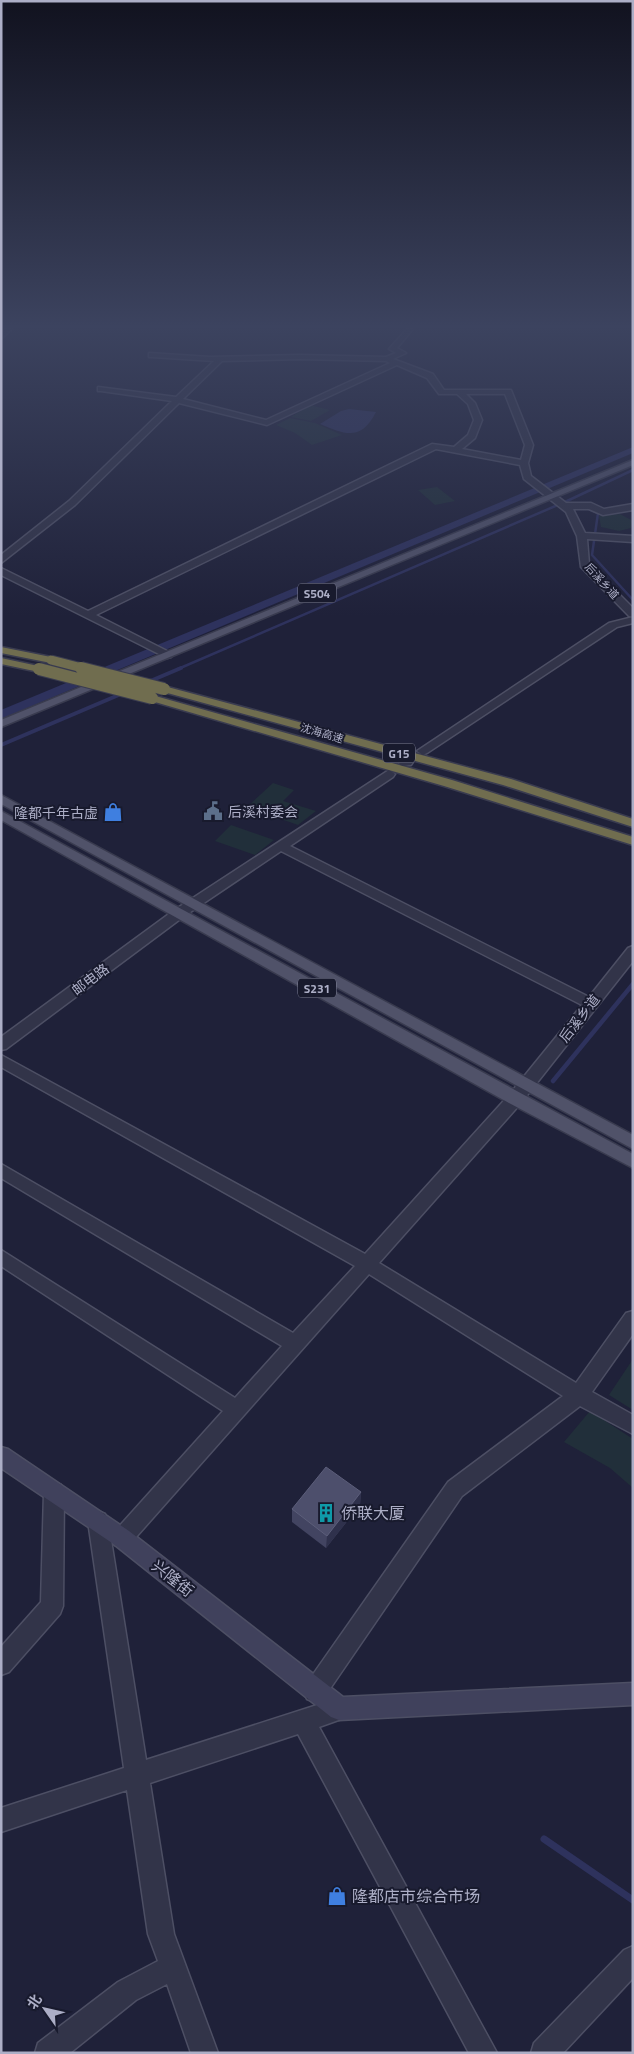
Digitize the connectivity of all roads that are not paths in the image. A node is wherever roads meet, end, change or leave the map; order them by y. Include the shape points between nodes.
1 (152, 425) edge
2 (476, 425) edge
3 (521, 425) edge
4 (455, 450) junction
5 (633, 462) edge
6 (524, 464) junction
7 (557, 501) junction
8 (633, 507) edge
9 (590, 537) junction
10 (633, 539) edge
11 (1, 560) edge
12 (1, 571) edge
13 (633, 614) edge
14 (88, 615) junction
15 (633, 620) edge
16 (1, 650) edge
17 (166, 655) junction
18 (1, 661) edge
19 (1, 724) edge
20 (422, 751) dead end
21 (389, 774) dead end
22 (1, 799) edge
23 (1, 815) edge
24 (633, 823) edge
25 (633, 841) edge
26 (281, 846) junction
27 (193, 904) junction
28 (178, 914) junction
29 (633, 951) edge
30 (591, 1004) junction
31 (1, 1045) edge
32 (1, 1060) edge
33 (520, 1092) junction
34 (633, 1143) edge
35 (633, 1162) edge
36 (1, 1170) edge
37 (1, 1256) edge
38 (367, 1264) junction
39 (633, 1319) edge
40 (295, 1344) junction
41 (579, 1395) junction
42 (237, 1410) junction
43 (633, 1425) edge
44 (1, 1456) edge
45 (54, 1492) junction
46 (98, 1521) junction
47 (122, 1538) junction
48 (1, 1664) edge
49 (315, 1690) junction
50 (633, 1694) edge
51 (338, 1709) junction
52 (303, 1720) junction
53 (136, 1776) junction
54 (1, 1820) edge
55 (633, 1959) edge
56 (173, 1967) junction
57 (48, 2053) edge
58 (206, 2053) edge
59 (484, 2053) edge
60 (544, 2053) edge

1 - 11 street via 72,503
2 - 4 street via 472,436
3 - 6 street via 529,445
4 - 6 street
4 - 14 street via 435,446
5 - 7 main road, S504
6 - 7 street, 后溪乡道 via 527,477
7 - 8 street via 591,506 603,512
7 - 9 street, 后溪乡道 via 570,511
7 - 17 main road, S504
9 - 10 street
9 - 13 street, 后溪乡道 via 584,565
12 - 14 street
14 - 17 street
15 - 20 street via 613,625
16 - 24 highway, 沈海高速 / G15, bridge via 164,689 507,782
17 - 19 main road, S504
18 - 25 highway, 沈海高速 / G15, bridge via 152,698 448,783
21 - 26 street, 邮电路
22 - 27 main road, S231
23 - 28 main road, S231
26 - 27 street, 邮电路
26 - 30 street
27 - 28 street, 邮电路
27 - 33 main road, S231 via 343,984
28 - 31 street, 邮电路
28 - 33 main road, S231
29 - 30 street, 后溪乡道
30 - 33 street, 后溪乡道
32 - 38 street
33 - 34 main road, S231
33 - 35 main road, S231
33 - 38 street, 后溪乡道
36 - 40 street
37 - 42 street
38 - 40 street, 后溪乡道
38 - 41 street
39 - 41 street
40 - 42 street, 后溪乡道
41 - 43 street
41 - 49 street via 455,1490
42 - 47 street, 后溪乡道
44 - 45 street, 兴隆街
45 - 46 street, 兴隆街
45 - 48 street via 52,1606
46 - 47 street, 兴隆街
46 - 53 street
47 - 49 street, 兴隆街
49 - 51 street, 兴隆街
50 - 51 street
51 - 52 street
52 - 53 street
52 - 59 street
53 - 54 street
53 - 56 street via 160,1934
55 - 60 street
56 - 57 street via 127,1991
56 - 58 street

